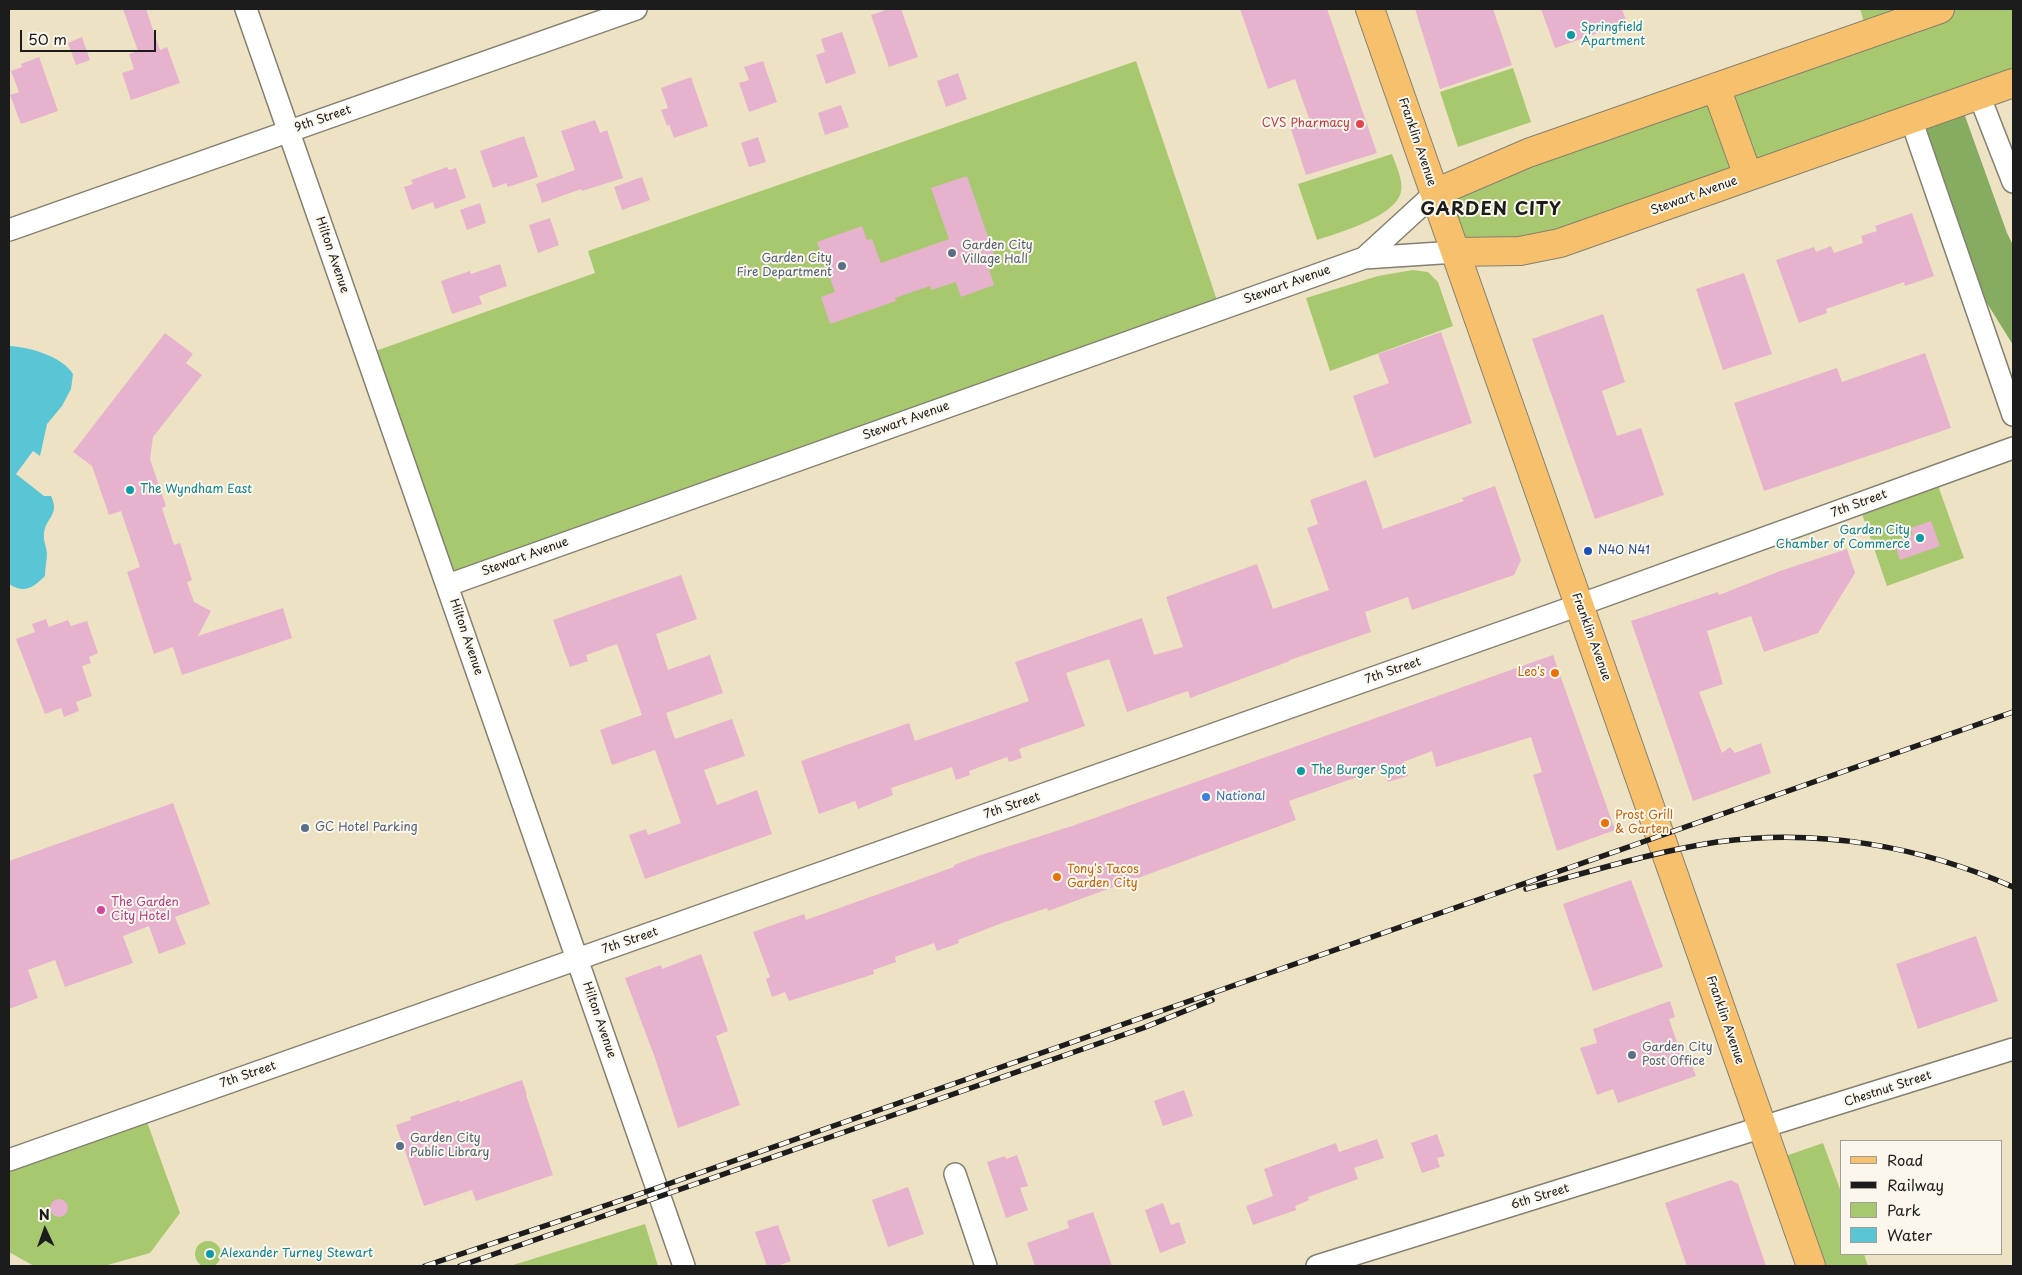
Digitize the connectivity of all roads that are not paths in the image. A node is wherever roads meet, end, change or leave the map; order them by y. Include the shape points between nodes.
1 (246, 9) edge
2 (636, 9) edge
3 (1370, 9) edge
4 (1940, 9) edge
5 (2013, 83) edge
6 (1716, 87) junction
7 (1979, 95) junction
8 (1911, 119) junction
9 (289, 131) junction
10 (1748, 176) junction
11 (2013, 182) edge
12 (1435, 193) junction
13 (9, 230) edge
14 (1456, 252) junction
15 (1364, 258) junction
16 (2013, 415) edge
17 (2013, 448) edge
18 (448, 585) junction
19 (1579, 605) junction
20 (578, 959) junction
21 (2013, 1049) edge
22 (1763, 1128) junction
23 (9, 1160) edge
24 (955, 1174) dead end
25 (684, 1266) edge
26 (986, 1266) edge
27 (1317, 1266) edge
28 (1811, 1266) edge

1 - 9 street, Hilton Avenue
2 - 9 street, 9th Street
3 - 12 main road, Franklin Avenue
4 - 6 main road, Stewart Avenue
5 - 7 main road, Stewart Avenue
6 - 10 main road
6 - 12 main road, Stewart Avenue via 1528,152
7 - 8 main road, Stewart Avenue
7 - 11 street
8 - 10 main road, Stewart Avenue
8 - 16 street
9 - 13 street, 9th Street
9 - 18 street, Hilton Avenue
10 - 14 main road, Stewart Avenue via 1560,243 1520,250
12 - 14 main road, Franklin Avenue
12 - 15 street, Stewart Avenue
14 - 15 street, Stewart Avenue
14 - 19 main road, Franklin Avenue
15 - 18 street, Stewart Avenue
17 - 19 street, 7th Street
18 - 20 street, Hilton Avenue
19 - 20 street, 7th Street
19 - 22 main road, Franklin Avenue
20 - 23 street, 7th Street
20 - 25 street, Hilton Avenue
21 - 22 street, Chestnut Street
22 - 27 street, 6th Street
22 - 28 main road, Franklin Avenue
24 - 26 street

